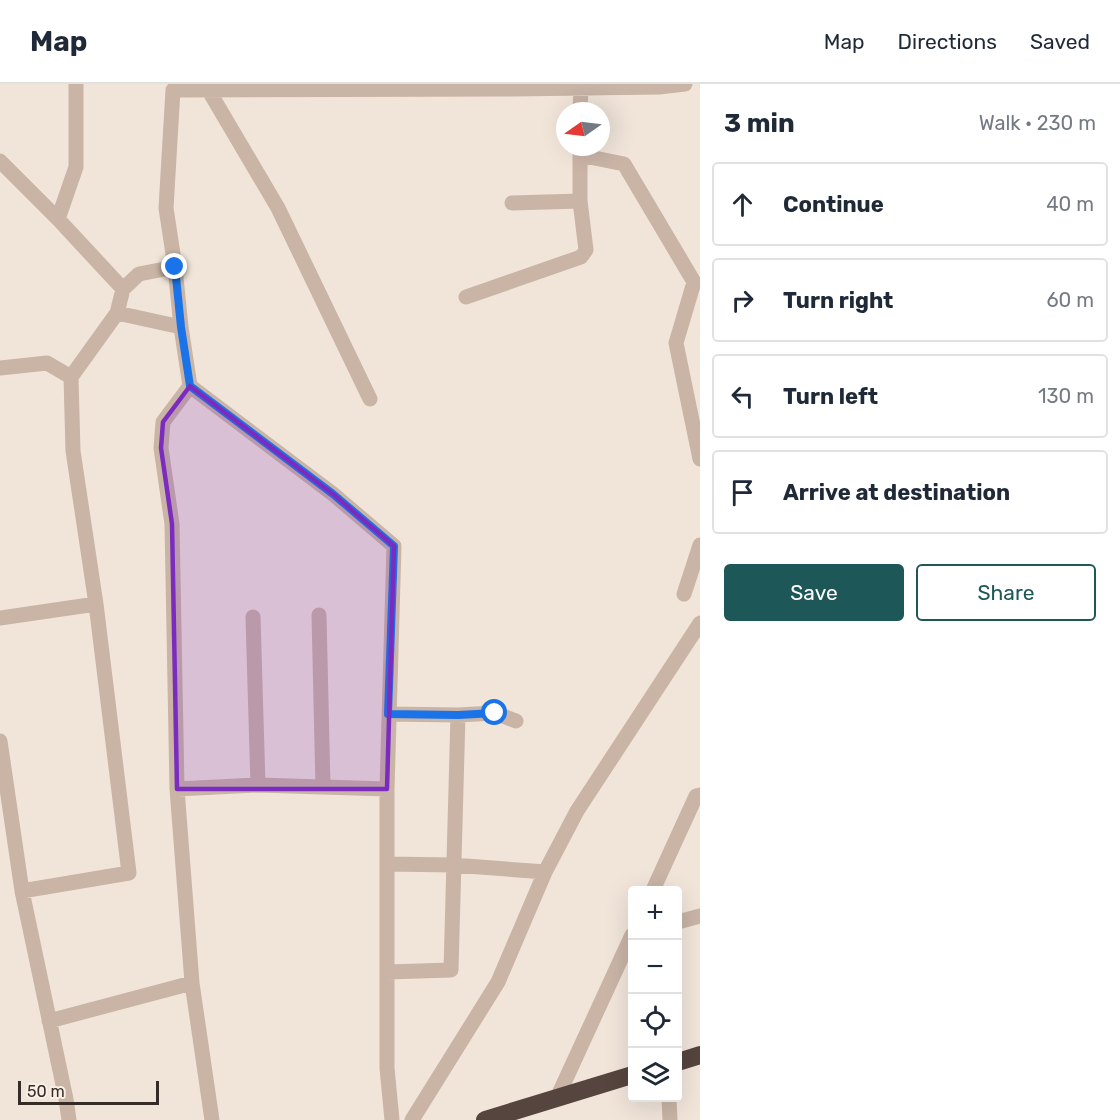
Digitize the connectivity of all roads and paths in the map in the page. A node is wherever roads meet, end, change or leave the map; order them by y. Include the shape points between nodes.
1 (76, 84) edge
2 (686, 84) edge
3 (209, 87) edge
4 (581, 88) junction
5 (580, 102) edge
6 (580, 156) edge
7 (597, 156) edge
8 (0, 161) edge
9 (580, 201) junction
10 (512, 203) dead end
11 (58, 219) junction
12 (175, 267) junction
13 (123, 289) junction
14 (466, 297) dead end
15 (117, 313) junction
16 (181, 327) junction
17 (0, 368) edge
18 (71, 377) junction
19 (190, 386) junction
20 (370, 399) dead end
21 (700, 459) edge
22 (700, 545) edge
23 (684, 594) dead end
24 (96, 604) junction
25 (319, 615) dead end
26 (253, 617) dead end
27 (0, 618) edge
28 (700, 623) edge
29 (388, 714) junction
30 (458, 715) junction
31 (516, 721) dead end
32 (0, 741) edge
33 (258, 785) junction
34 (323, 787) junction
35 (177, 789) junction
36 (387, 789) junction
37 (700, 795) edge
38 (387, 864) junction
39 (453, 865) junction
40 (545, 872) junction
41 (655, 886) edge
42 (22, 891) junction
43 (700, 916) edge
44 (682, 921) edge
45 (631, 940) edge
46 (387, 972) junction
47 (192, 983) junction
48 (49, 1020) junction
49 (700, 1055) edge
50 (682, 1061) edge
51 (628, 1077) edge
52 (557, 1098) junction
53 (669, 1102) edge
54 (490, 1119) edge
55 (69, 1120) edge
56 (212, 1120) edge
57 (392, 1120) edge
58 (412, 1120) edge
59 (670, 1120) edge

1 - 11 street via 76,167
2 - 4 street
3 - 4 street
3 - 12 street via 173,90 166,208
3 - 20 street via 278,208
4 - 5 street
6 - 9 street
7 - 21 street via 624,164 694,282 676,343
8 - 11 street
9 - 10 street
9 - 14 street via 586,250 581,257
11 - 13 street
12 - 13 street via 139,274
12 - 16 street
13 - 15 street
15 - 16 street
15 - 18 street
16 - 19 street
17 - 18 street via 47,363
18 - 24 street via 72,451
19 - 29 street via 333,494 394,546
19 - 35 street via 163,422 161,448 172,524
22 - 23 street
24 - 27 street
24 - 42 street via 129,873
25 - 34 street
26 - 33 street
28 - 40 street via 577,811
29 - 30 street
29 - 36 street
30 - 31 street via 495,713
30 - 39 street
32 - 42 street
33 - 34 street
33 - 35 street
34 - 36 street
35 - 47 street
36 - 38 street
37 - 41 street via 696,796
38 - 39 street
38 - 46 street
39 - 40 street
39 - 46 street via 451,970
40 - 58 street via 498,982
42 - 48 street
43 - 44 street
45 - 52 street
46 - 57 street via 387,1068
47 - 48 street
47 - 56 street
48 - 55 street
49 - 50 highway
51 - 52 highway
52 - 54 highway
53 - 59 street

